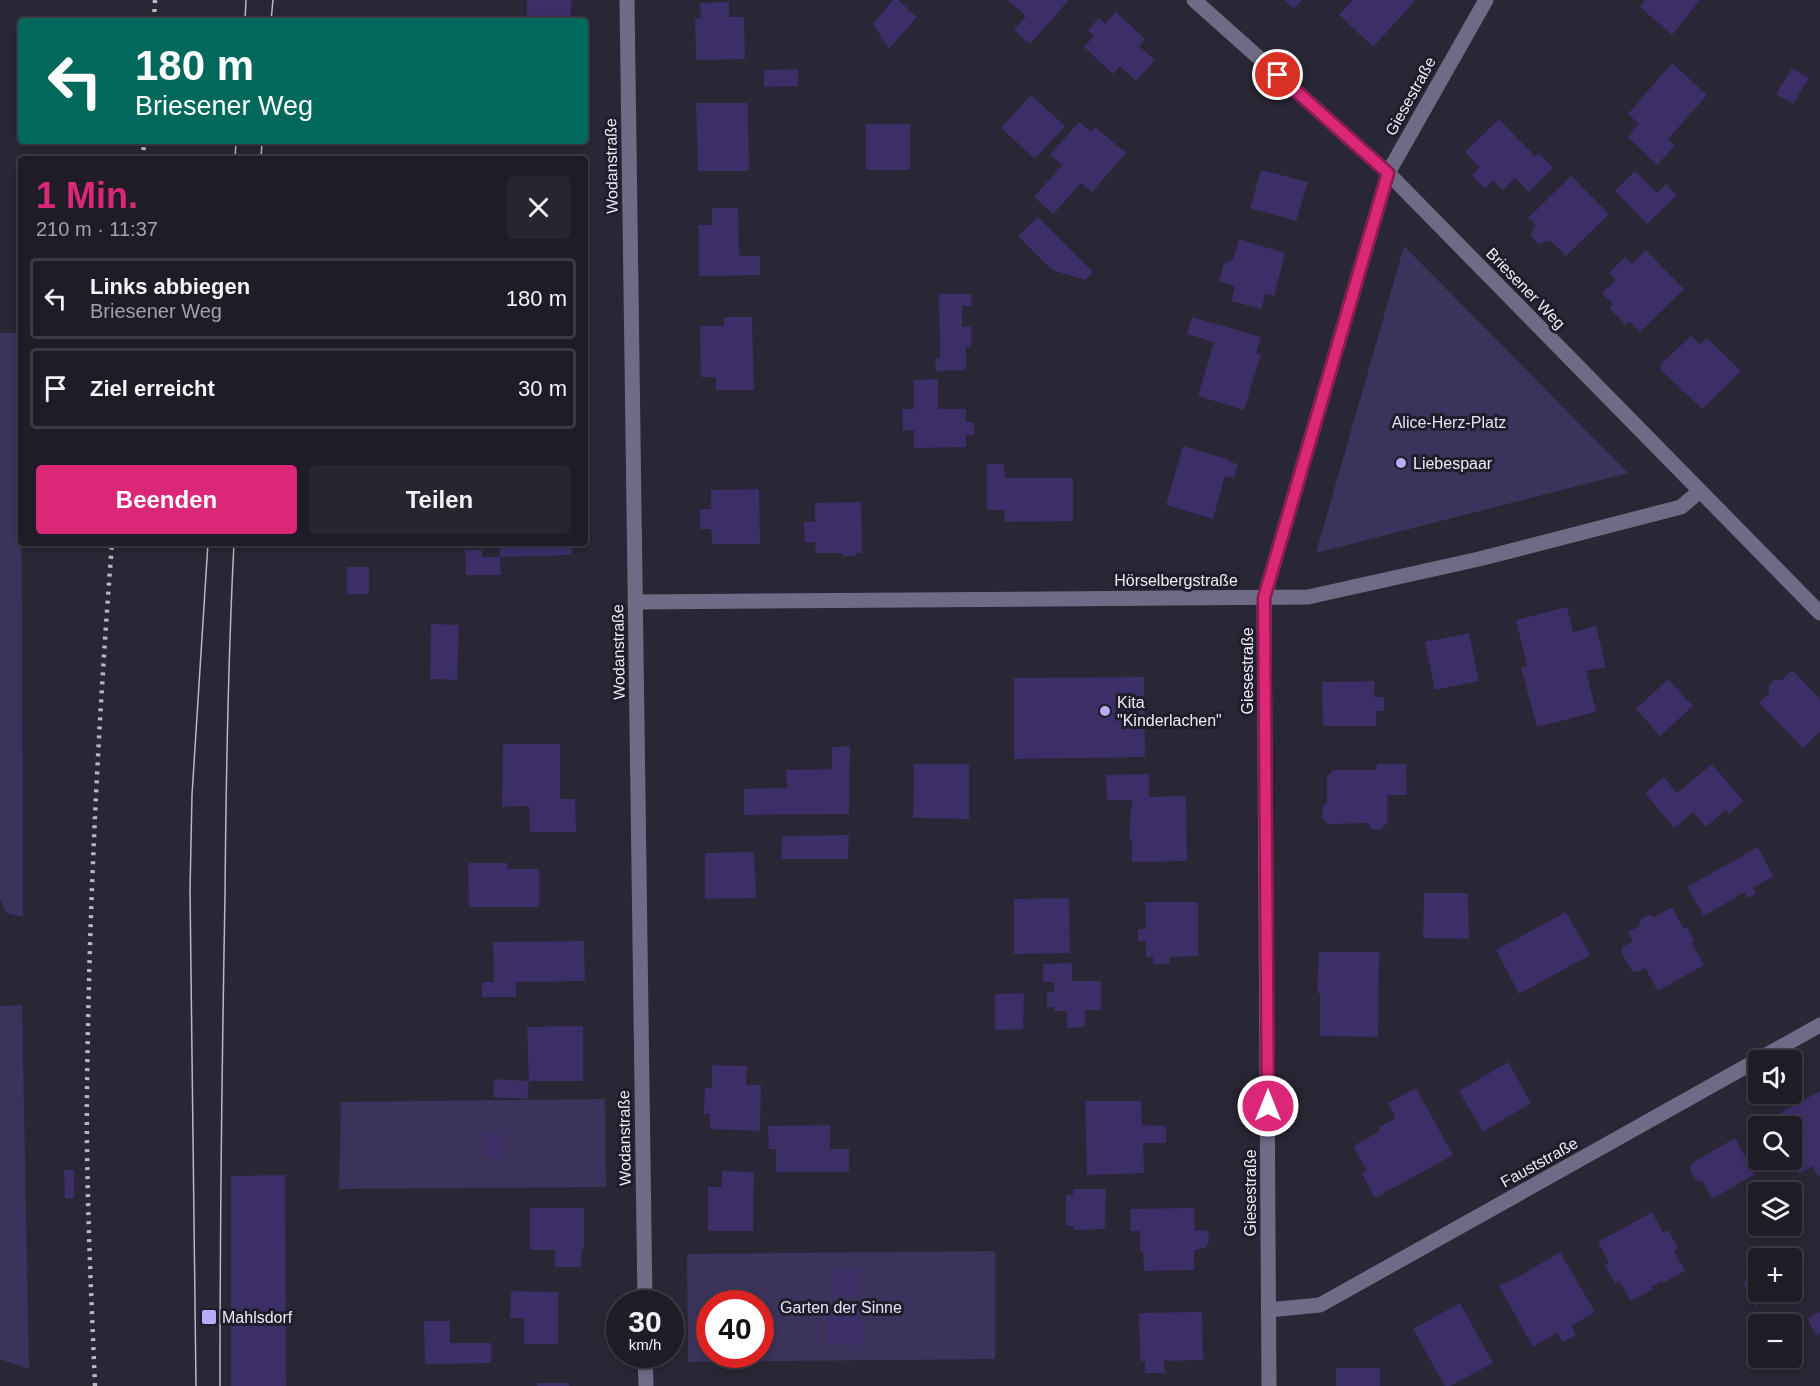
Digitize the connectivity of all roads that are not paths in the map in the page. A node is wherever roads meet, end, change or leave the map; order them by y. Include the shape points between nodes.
1 (627, 0) edge
2 (1194, 0) edge
3 (1486, 0) edge
4 (1388, 173) junction
5 (1700, 491) junction
6 (1264, 598) junction
7 (635, 602) junction
8 (1820, 613) edge
9 (1820, 1025) edge
10 (645, 1290) edge
11 (1269, 1310) junction
12 (645, 1368) edge
13 (646, 1386) edge
14 (1269, 1386) edge

1 - 7 street, Wodanstraße
2 - 4 street, Briesener Weg
3 - 4 street, Giesestraße
4 - 5 street, Briesener Weg
4 - 6 street, Giesestraße
5 - 6 street, Hörselbergstraße via 1681,507 1479,559 1308,597
5 - 8 street, Briesener Weg
6 - 7 street, Hörselbergstraße
6 - 11 street, Giesestraße
7 - 10 street, Wodanstraße
9 - 11 street, Fauststraße via 1320,1305
11 - 14 street, Giesestraße
12 - 13 street

